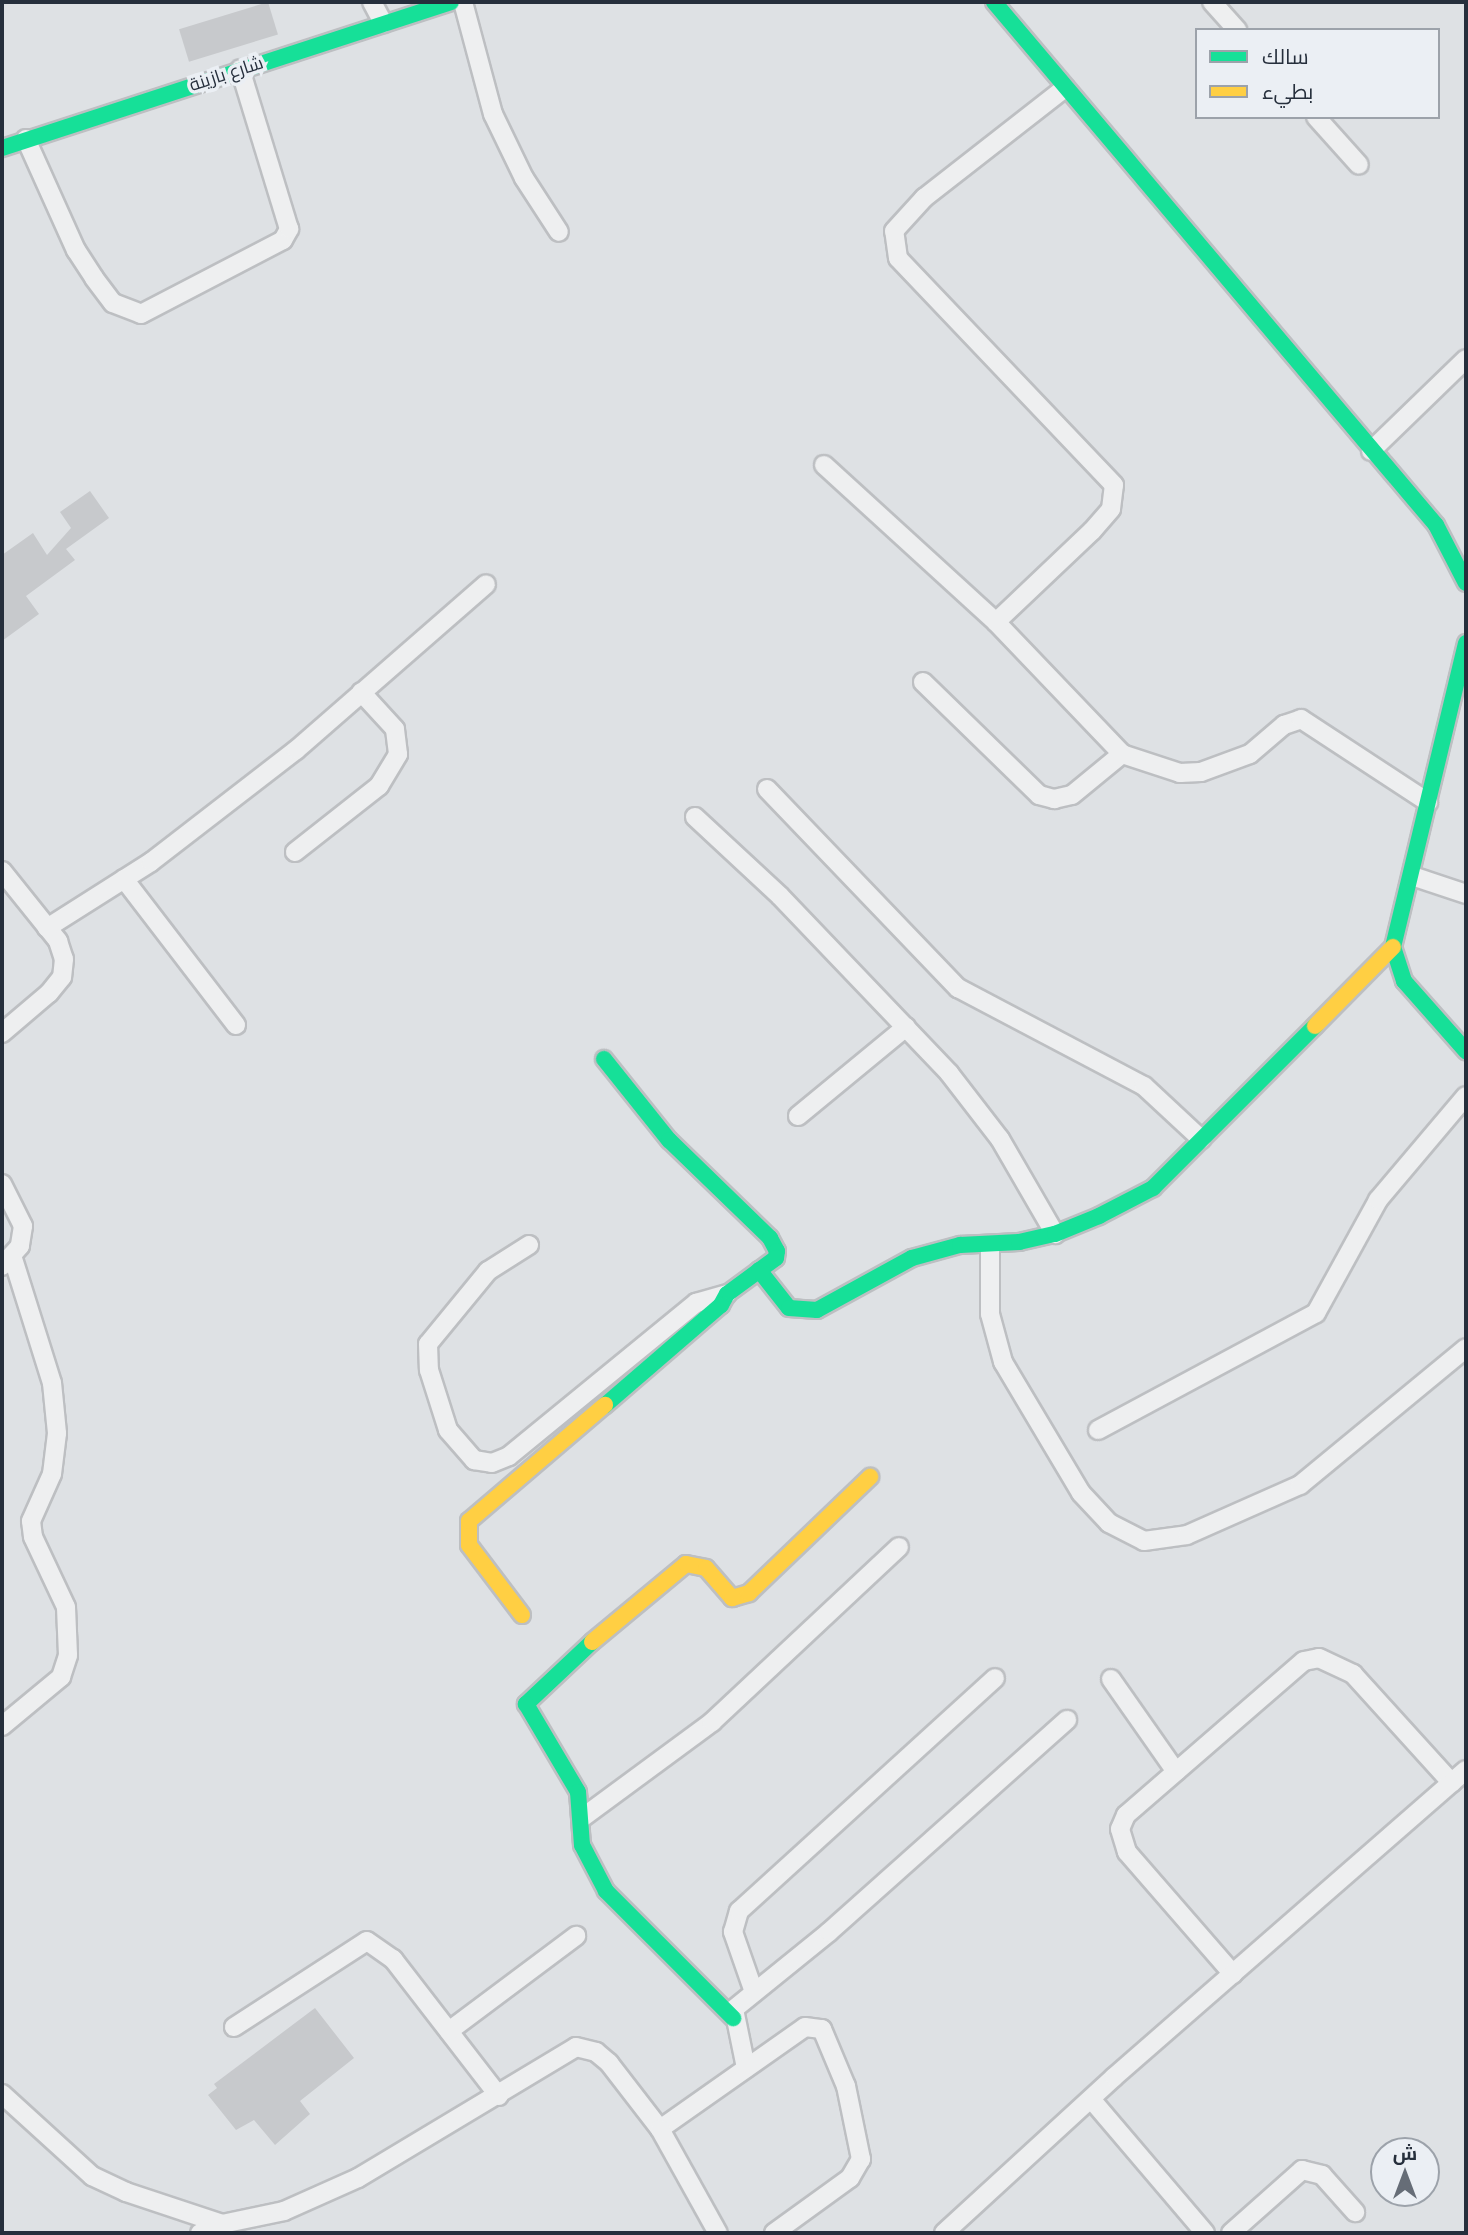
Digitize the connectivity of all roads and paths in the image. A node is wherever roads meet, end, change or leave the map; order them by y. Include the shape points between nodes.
1 (372, 2) edge
2 (451, 2) edge
3 (463, 2) edge
4 (994, 2) edge
5 (1212, 2) edge
6 (383, 23) junction
7 (1235, 28) edge
8 (240, 69) junction
9 (1065, 88) junction
10 (1318, 119) edge
11 (26, 139) junction
12 (2, 148) edge
13 (1359, 165) dead end
14 (559, 232) dead end
15 (1466, 359) edge
16 (1371, 451) junction
17 (824, 465) dead end
18 (1466, 583) edge
19 (486, 584) dead end
20 (996, 622) junction
21 (1466, 643) edge
22 (923, 682) dead end
23 (361, 692) junction
24 (1122, 754) junction
25 (767, 789) dead end
26 (1428, 802) junction
27 (695, 817) dead end
28 (295, 852) dead end
29 (2, 870) edge
30 (1412, 876) junction
31 (124, 879) junction
32 (1466, 894) edge
33 (47, 928) junction
34 (1392, 947) junction
35 (236, 1026) dead end
36 (905, 1027) junction
37 (2, 1033) edge
38 (1466, 1051) edge
39 (604, 1059) dead end
40 (1466, 1096) edge
41 (798, 1116) dead end
42 (1200, 1139) junction
43 (2, 1184) edge
44 (1055, 1234) junction
45 (529, 1245) dead end
46 (990, 1245) junction
47 (7, 1260) edge
48 (759, 1270) junction
49 (727, 1294) junction
50 (1466, 1348) edge
51 (1098, 1430) dead end
52 (870, 1477) dead end
53 (899, 1547) dead end
54 (522, 1615) dead end
55 (995, 1678) dead end
56 (1111, 1679) dead end
57 (1067, 1720) dead end
58 (2, 1727) edge
59 (1466, 1770) edge
60 (1176, 1772) junction
61 (1452, 1783) junction
62 (582, 1818) junction
63 (576, 1936) dead end
64 (1233, 1973) junction
65 (754, 1992) junction
66 (733, 2018) junction
67 (234, 2027) dead end
68 (449, 2031) junction
69 (746, 2068) junction
70 (2, 2094) edge
71 (499, 2096) junction
72 (1091, 2099) junction
73 (660, 2129) junction
74 (1355, 2212) dead end
75 (222, 2224) junction
76 (200, 2233) edge
77 (718, 2233) edge
78 (774, 2233) edge
79 (944, 2233) edge
80 (1205, 2233) edge
81 (1231, 2233) edge

1 - 6 street
2 - 6 street, شارع بازينة
3 - 14 street via 494,114 524,178
4 - 9 street
5 - 7 street
6 - 8 street, شارع بازينة
8 - 11 street, شارع بازينة
8 - 11 street via 289,229 283,240 141,314 113,303 93,278
9 - 16 street
9 - 20 street via 924,198 894,231 893,246 911,273 1114,485 1111,509
10 - 13 street
11 - 12 street, شارع بازينة
15 - 16 street
16 - 18 street via 1436,525
17 - 20 street
19 - 23 street
20 - 24 street
21 - 26 street
22 - 24 street via 1040,795 1054,799 1072,795
23 - 28 street via 395,729 398,754 379,786
23 - 31 street via 296,750
24 - 26 street via 1180,773 1201,772 1250,754 1284,724 1301,719
25 - 42 street via 958,988 1144,1086
26 - 30 street
27 - 36 street via 780,896
29 - 33 street
30 - 32 street
30 - 34 street
31 - 33 street
31 - 35 street
33 - 37 street via 64,959 62,978 24,1018
34 - 38 street via 1404,981
34 - 42 street
36 - 41 street
36 - 44 street via 949,1073 1000,1139
39 - 48 street via 669,1140 777,1246 776,1258
40 - 51 street via 1378,1200 1316,1314
42 - 44 street via 1153,1188
43 - 47 street via 23,1226 20,1246
44 - 46 street
45 - 49 street via 488,1272 428,1344 429,1370 448,1430 474,1460 492,1463 509,1456 696,1303
46 - 48 street via 960,1245 912,1258 817,1310 789,1308
46 - 50 street via 990,1314 1003,1362 1081,1493 1109,1524 1144,1541 1187,1535 1300,1485
47 - 58 street via 52,1383 57,1433 52,1474 31,1521 33,1537 66,1607 68,1655 61,1677
48 - 49 street
49 - 54 street via 721,1305 469,1521 469,1545
52 - 62 street via 750,1592 732,1598 706,1568 686,1564 528,1699 526,1710 578,1792
53 - 62 street via 712,1722
55 - 65 street via 738,1911 733,1931
56 - 60 street
57 - 65 street
59 - 61 street
60 - 61 street via 1304,1661 1319,1658 1353,1674
60 - 64 street via 1126,1815 1121,1841
61 - 64 street
62 - 66 street via 582,1845 606,1891
63 - 68 street
64 - 72 street
65 - 66 street via 734,2009
66 - 69 street
67 - 68 street via 368,1941 393,1959
68 - 71 street
69 - 73 street
69 - 78 street via 805,2027 822,2029 846,2086 861,2145 861,2159 850,2178
70 - 75 street via 92,2176
71 - 73 street via 576,2047 587,2049 609,2063
71 - 75 street via 335,2189 257,2219
72 - 79 street
72 - 80 street
73 - 77 street
74 - 81 street via 1322,2175 1302,2170
75 - 76 street

